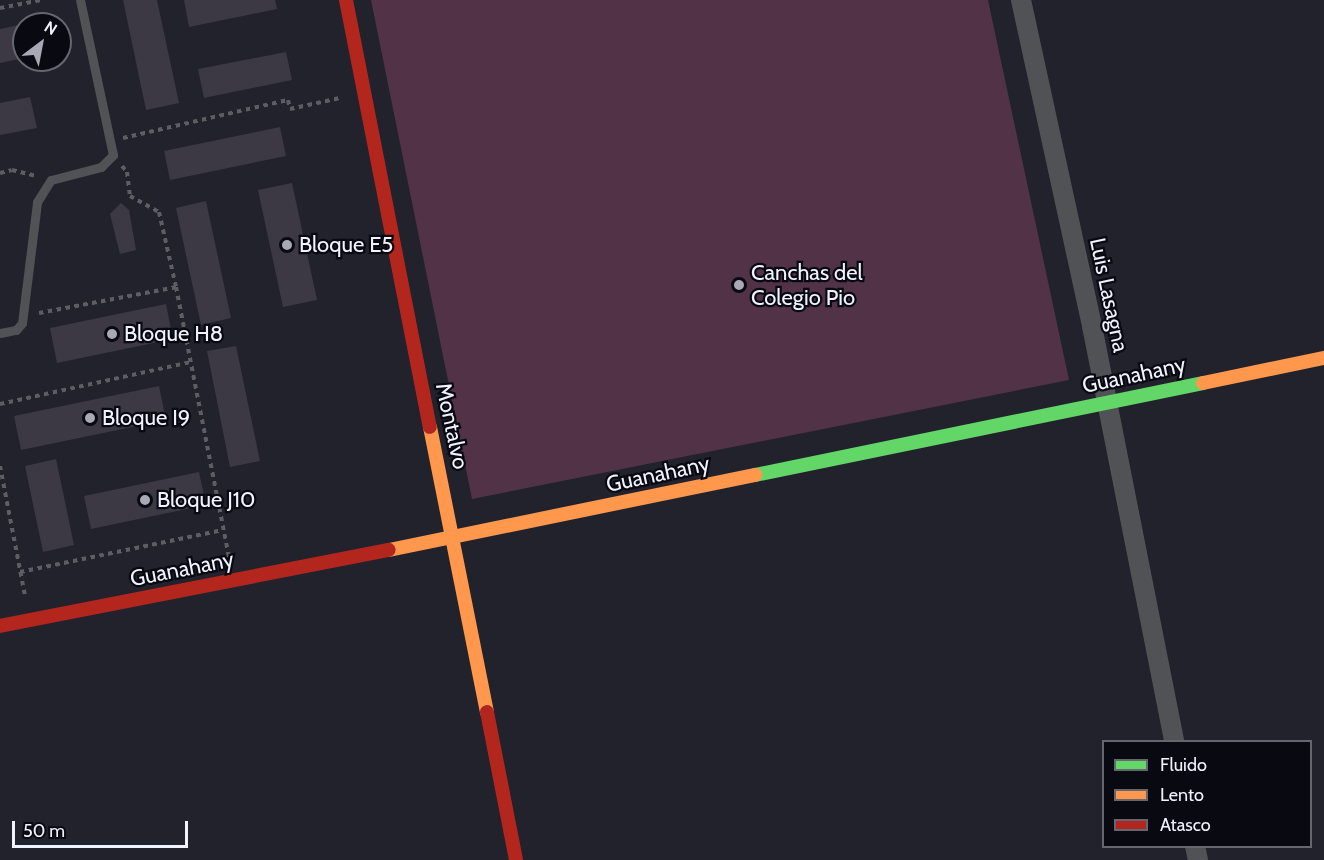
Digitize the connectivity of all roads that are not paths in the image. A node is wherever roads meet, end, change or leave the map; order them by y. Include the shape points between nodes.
1 (80, 0) edge
2 (346, 0) edge
3 (1021, 0) edge
4 (0, 333) edge
5 (1324, 358) edge
6 (1105, 403) junction
7 (455, 537) junction
8 (0, 626) edge
9 (1174, 740) edge
10 (516, 860) edge

1 - 4 lane via 113,155 100,167 51,180 37,202 24,316 16,330
2 - 7 street, Montalvo
3 - 6 street, Luis Lasagna
5 - 6 street, Guanahany
6 - 7 street, Guanahany
6 - 9 street, Luis Lasagna
7 - 8 street, Guanahany
7 - 10 street, Montalvo

